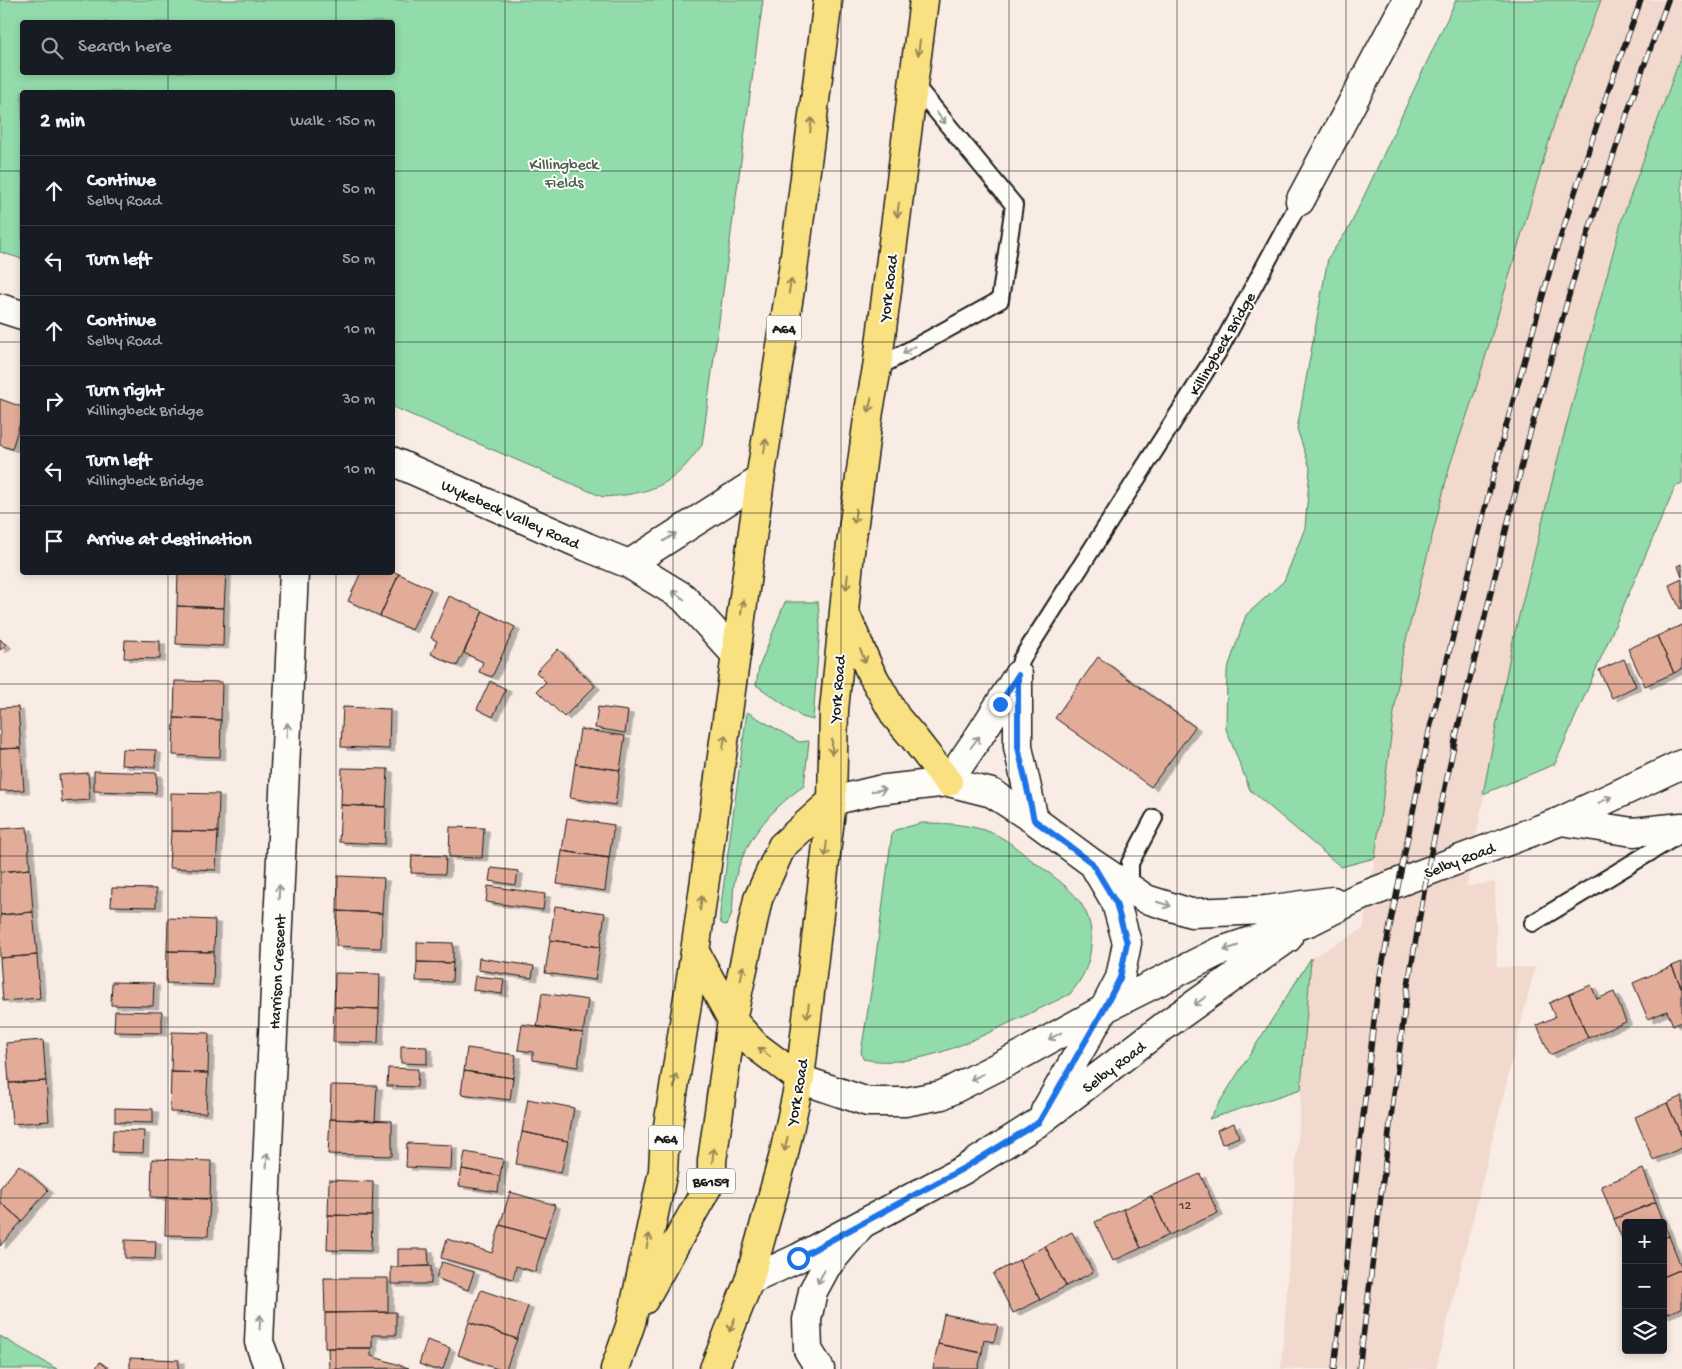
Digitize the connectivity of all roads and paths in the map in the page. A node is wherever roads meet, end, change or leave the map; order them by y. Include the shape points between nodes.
1 (828, 0) edge
2 (924, 0) edge
3 (1406, 0) edge
4 (914, 84) junction
5 (1300, 201) joint
6 (0, 308) edge
7 (20, 314) edge
8 (877, 368) junction
9 (395, 461) edge
10 (760, 480) junction
11 (630, 564) junction
12 (294, 575) edge
13 (844, 611) junction
14 (736, 656) junction
15 (1018, 675) junction
16 (1682, 764) edge
17 (948, 782) junction
18 (832, 801) junction
19 (1154, 818) dead end
20 (1034, 820) junction
21 (1561, 821) junction
22 (1682, 828) edge
23 (1682, 833) edge
24 (1092, 863) junction
25 (1130, 889) junction
26 (1357, 898) junction
27 (1310, 921) junction
28 (1533, 923) dead end
29 (1127, 943) junction
30 (694, 952) junction
31 (1104, 1009) junction
32 (732, 1020) junction
33 (800, 1079) junction
34 (1039, 1122) junction
35 (861, 1225) junction
36 (749, 1281) junction
37 (631, 1323) junction
38 (268, 1369) edge
39 (615, 1369) edge
40 (714, 1369) edge
41 (820, 1369) edge

10 -> 1 highway, A64 via 793,270
2 -> 4 highway, York Road
3 - 5 main road, Killingbeck Bridge
4 -> 8 highway, York Road
4 -> 8 lane via 1014,205 1000,300
5 - 15 lane, Killingbeck Bridge via 1219,350 1022,660
6 - 7 main road
8 -> 13 highway, York Road
9 - 11 main road, Wykebeck Valley Road
11 -> 10 main road
14 -> 10 highway, A64
14 -> 11 main road, Wykebeck Valley Road via 683,597
38 -> 12 main road, Harrison Crescent via 259,1342
13 -> 17 highway via 870,671 896,717
13 -> 18 highway, York Road via 834,710
30 -> 14 highway, A64
17 -> 15 main road, Killingbeck Bridge
15 - 20 main road, Killingbeck Bridge via 1018,747
21 -> 16 main road, Selby Road / B6159
18 -> 17 main road, Selby Road / B6159 via 878,790
17 - 20 main road, Selby Road / B6159 via 992,793
32 -> 18 highway, B6159 via 758,899 782,846
18 -> 33 highway, York Road
19 - 25 lane via 1130,863
20 - 24 main road, Selby Road / B6159
21 - 22 main road, Selby Road / B6159 via 1633,832
21 - 26 main road, Selby Road / B6159
23 - 28 lane
24 - 25 main road, Selby Road / B6159
24 - 29 main road via 1116,903
25 -> 26 main road, Selby Road / B6159 via 1146,899 1191,913 1266,910
25 - 29 lane
26 - 27 main road, Selby Road / B6159
27 -> 31 main road, Selby Road via 1218,952
27 -> 34 main road, Selby Road / B6159
29 - 31 main road via 1120,978
30 - 32 highway
37 -> 30 highway, A64 via 663,1171
31 -> 33 main road, Selby Road via 942,1095 905,1102 868,1102
31 - 34 main road
33 -> 32 highway via 756,1046
37 -> 32 highway, B6159 via 712,1179
33 -> 36 highway, York Road via 783,1158
34 - 35 main road, Selby Road / B6159
35 - 36 main road, Selby Road / B6159
35 -> 41 main road via 826,1267 813,1291 807,1320 808,1350
36 -> 40 highway, York Road
37 - 39 highway, A64

